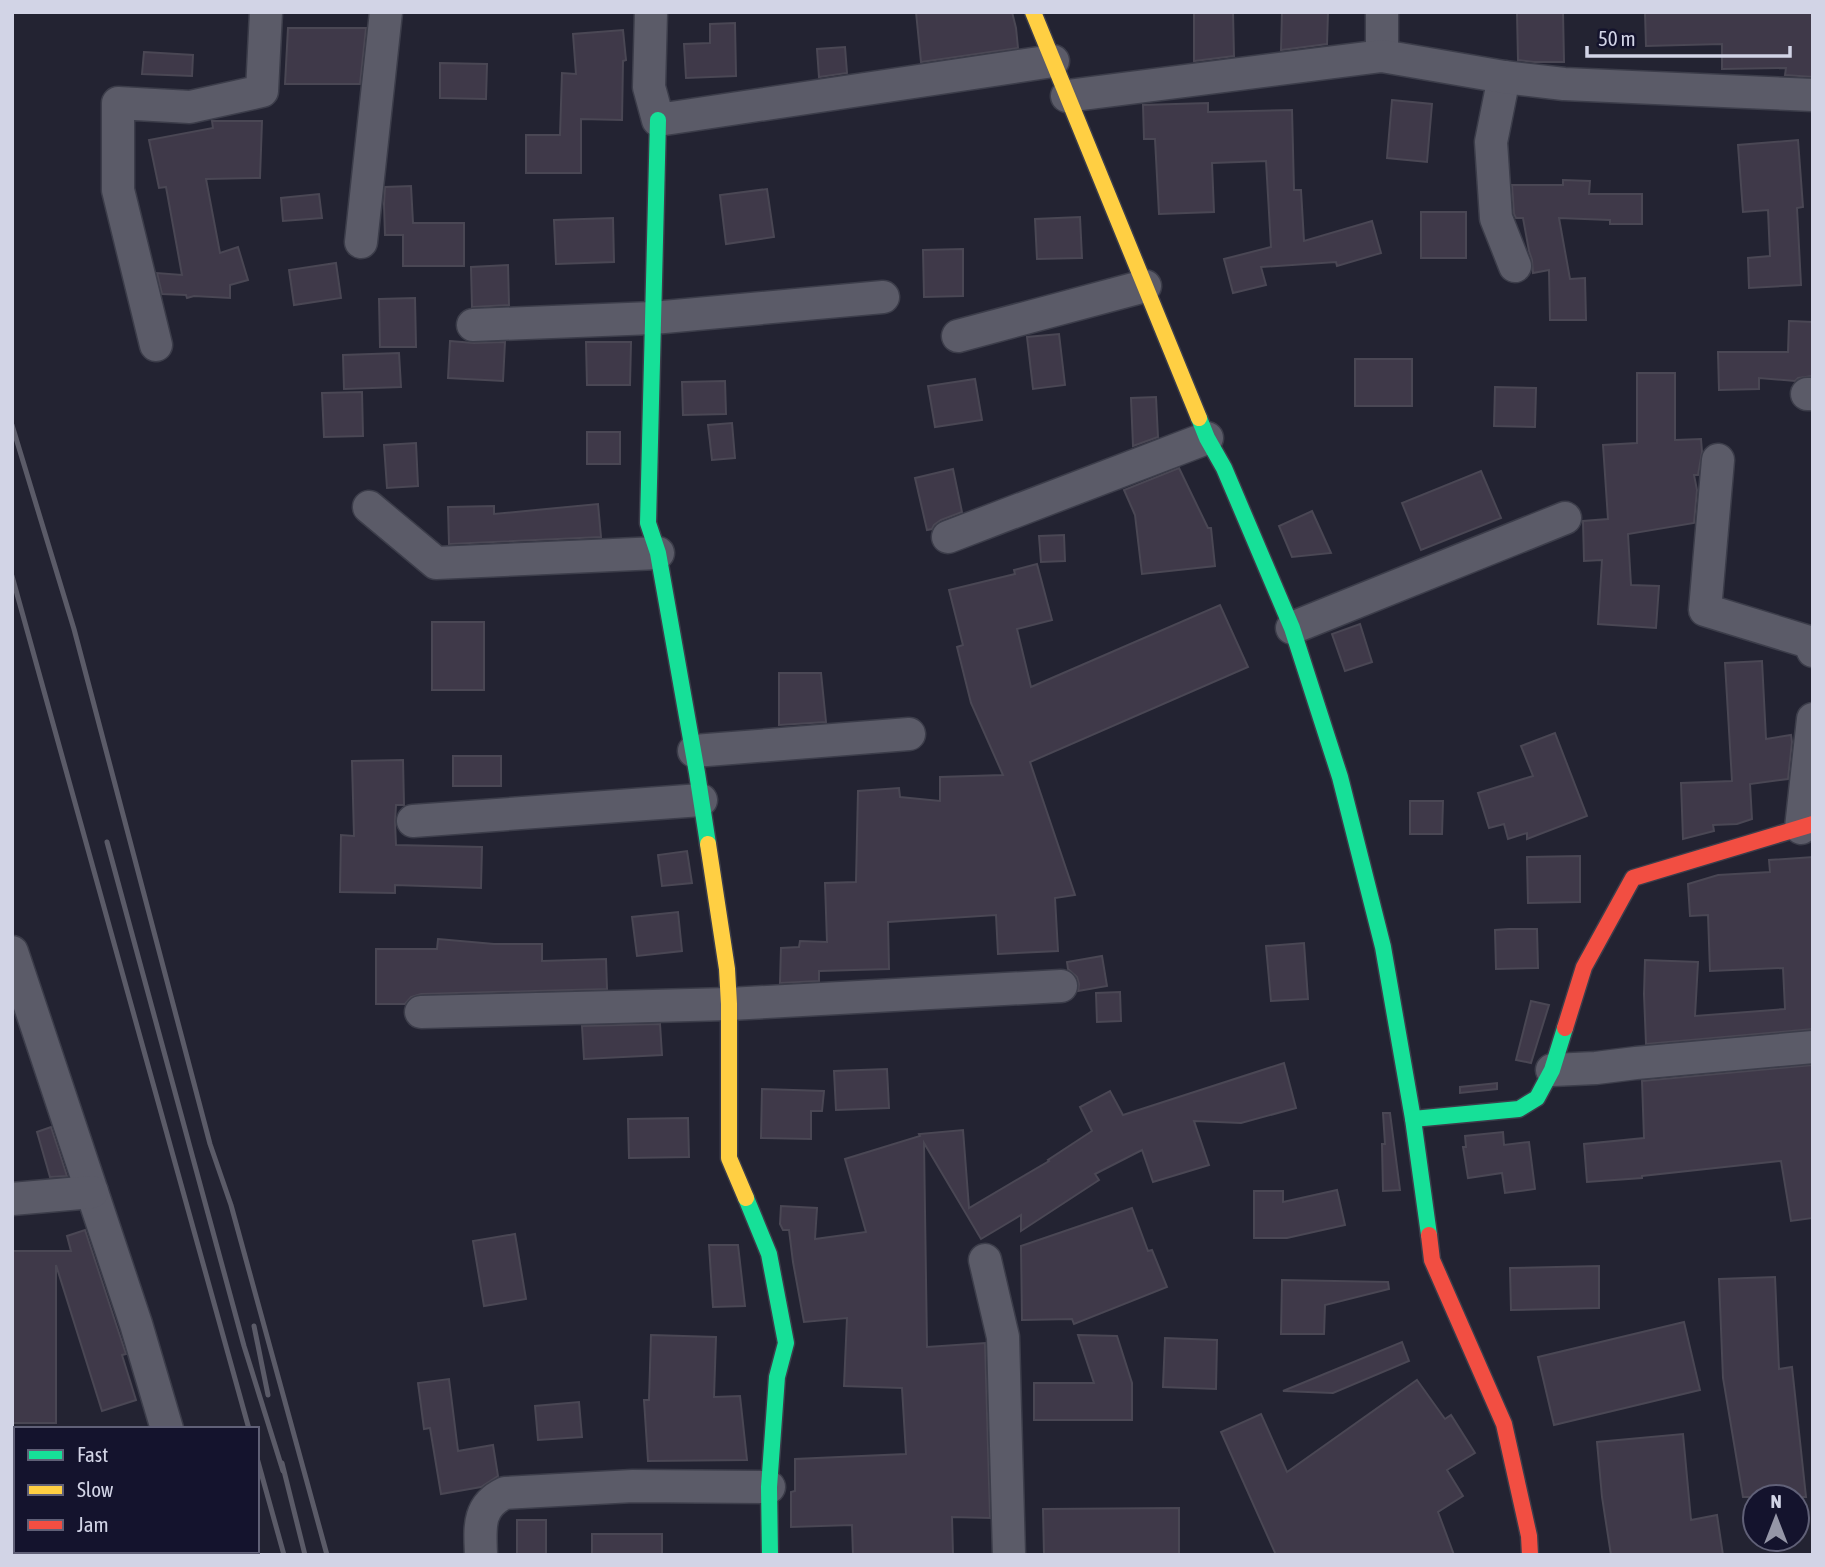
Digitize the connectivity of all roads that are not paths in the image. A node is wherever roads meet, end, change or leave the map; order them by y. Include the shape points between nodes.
1 (266, 12) edge
2 (386, 12) edge
3 (651, 12) edge
4 (1033, 12) edge
5 (1382, 12) edge
6 (1382, 56) junction
7 (1053, 61) junction
8 (1504, 77) junction
9 (1813, 95) edge
10 (1067, 96) junction
11 (658, 120) junction
12 (361, 242) dead end
13 (1515, 266) dead end
14 (1145, 286) junction
15 (883, 297) dead end
16 (653, 318) junction
17 (473, 325) dead end
18 (958, 336) dead end
19 (156, 345) dead end
20 (1207, 438) junction
21 (1718, 460) dead end
22 (369, 507) dead end
23 (1565, 518) dead end
24 (948, 537) dead end
25 (658, 553) junction
26 (1292, 628) junction
27 (1813, 651) edge
28 (1813, 719) edge
29 (909, 733) dead end
30 (694, 751) junction
31 (701, 800) junction
32 (413, 821) dead end
33 (1807, 826) edge
34 (12, 952) edge
35 (1061, 986) dead end
36 (729, 1004) junction
37 (421, 1013) dead end
38 (1813, 1047) edge
39 (1552, 1070) junction
40 (1413, 1119) junction
41 (92, 1192) junction
42 (12, 1199) edge
43 (985, 1261) dead end
44 (166, 1427) edge
45 (769, 1487) junction
46 (481, 1555) edge
47 (771, 1555) edge
48 (1009, 1555) edge
49 (1530, 1555) edge

1 - 19 street via 261,91 190,107 118,103 118,190
2 - 12 street
3 - 11 street via 649,87
4 - 7 street
5 - 6 street
6 - 8 street
6 - 10 street
7 - 10 street
7 - 11 street
8 - 9 street
8 - 13 street via 1491,142 1496,218
10 - 14 street
11 - 16 street
14 - 18 street
14 - 20 street
15 - 16 street
16 - 17 street
16 - 25 street via 648,523
20 - 24 street
20 - 26 street
21 - 27 street via 1704,610 1809,642
22 - 25 street via 436,563
23 - 26 street
25 - 30 street
26 - 40 street via 1340,778 1379,934
28 - 33 street
29 - 30 street
30 - 31 street
31 - 32 street
31 - 36 street
33 - 39 street via 1633,878 1584,967
34 - 41 street
35 - 36 street
36 - 37 street
36 - 45 street via 729,1158 769,1254 786,1343 777,1377
38 - 39 street
39 - 40 street via 1537,1098 1519,1109
40 - 49 street via 1432,1261 1504,1424
41 - 42 street
41 - 44 street
43 - 48 street via 1003,1337
45 - 46 street via 633,1486 505,1493 491,1500 480,1522
45 - 47 street

